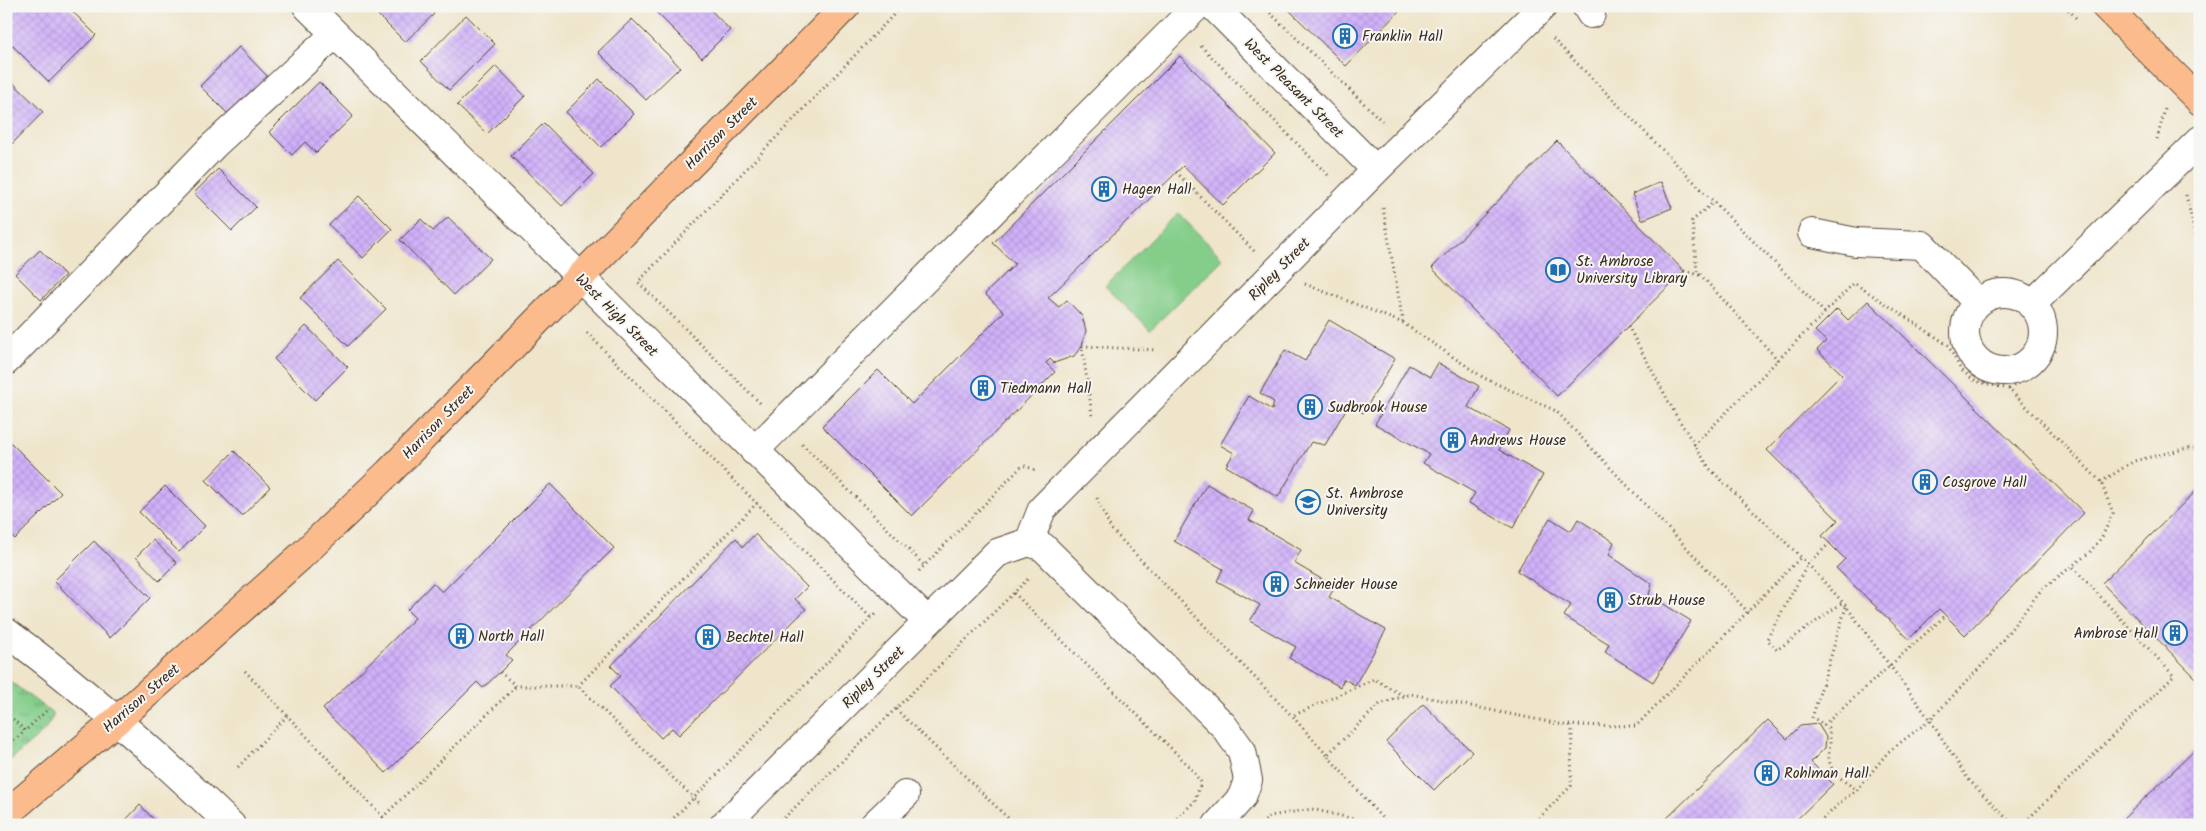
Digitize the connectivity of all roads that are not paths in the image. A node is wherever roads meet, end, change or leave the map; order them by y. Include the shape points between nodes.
1 (307, 6) edge
2 (846, 6) edge
3 (1212, 6) edge
4 (2105, 6) edge
5 (1537, 12) edge
6 (1188, 15) edge
7 (335, 34) junction
8 (2200, 101) edge
9 (2200, 140) edge
10 (1376, 170) junction
11 (1812, 233) dead end
12 (578, 277) junction
13 (1978, 303) junction
14 (2031, 305) junction
15 (6, 361) edge
16 (754, 451) junction
17 (1029, 542) junction
18 (928, 622) junction
19 (6, 632) edge
20 (116, 721) junction
21 (905, 795) dead end
22 (6, 814) edge
23 (716, 818) edge
24 (231, 825) edge
25 (874, 825) edge
26 (1217, 825) edge

1 - 7 street, West High Street
2 - 12 main road, Harrison Street
3 - 10 street, West Pleasant Street
4 - 8 main road
5 - 10 street, Ripley Street
6 - 16 street
7 - 12 street, West High Street
7 - 15 street via 214,145
9 - 14 street
10 - 17 street, Ripley Street via 1042,509
11 - 13 street via 1856,242 1922,245
12 - 16 street, West High Street
12 - 20 main road, Harrison Street via 394,467 300,557
13 - 14 street via 2002,292 2015,294
13 - 14 street via 1969,313 1965,326 1970,352 1984,365 2002,371 2026,364 2040,345 2041,321
16 - 18 street, West High Street
17 - 18 street, Ripley Street via 997,553
17 - 26 street via 1043,547 1052,555 1223,725 1242,751 1248,780 1242,798
18 - 23 street, Ripley Street
19 - 20 street
20 - 22 main road, Harrison Street
20 - 24 street
21 - 25 street

